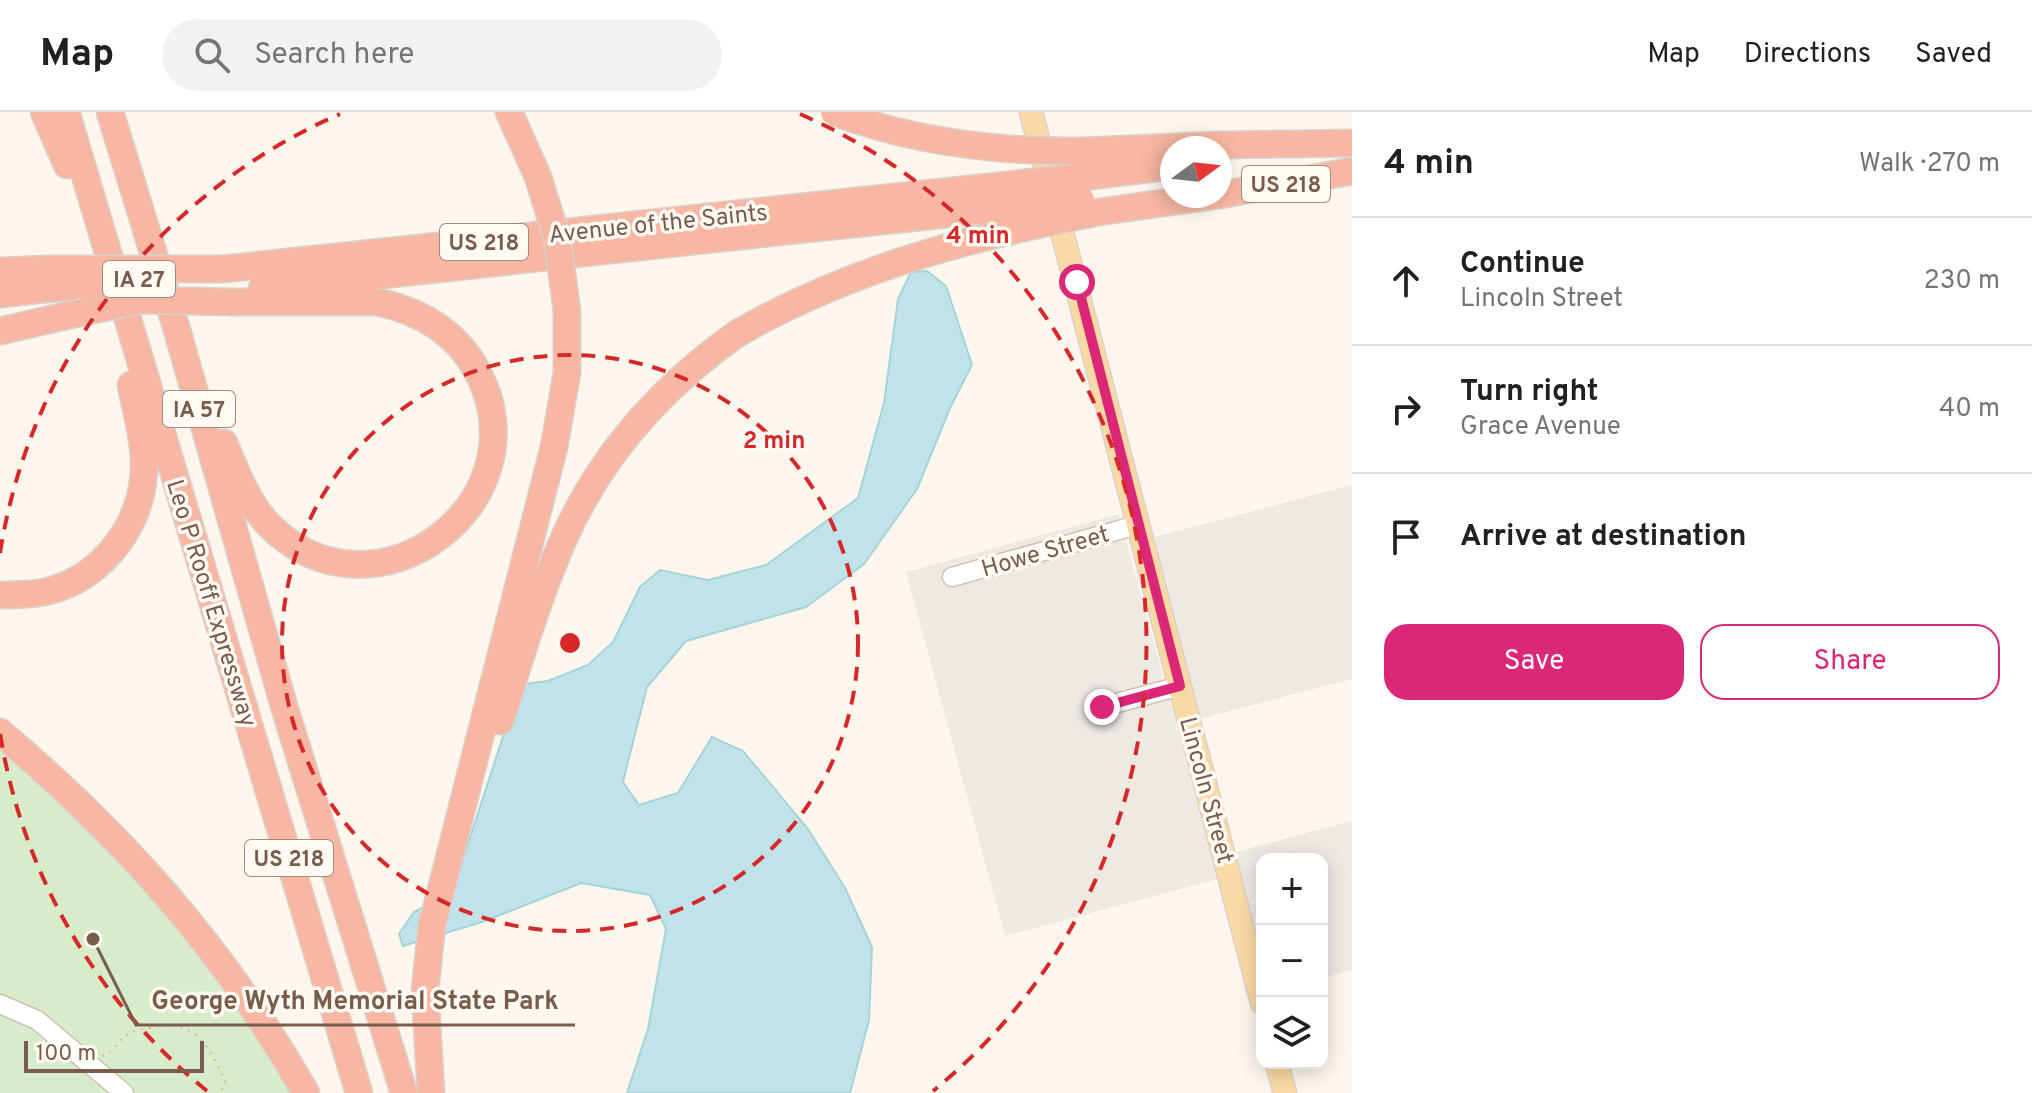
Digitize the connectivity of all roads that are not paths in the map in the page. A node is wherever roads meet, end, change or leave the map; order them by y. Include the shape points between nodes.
1 (44, 112) edge
2 (66, 112) edge
3 (110, 112) edge
4 (509, 112) edge
5 (834, 112) edge
6 (1031, 112) edge
7 (1352, 144) edge
8 (1232, 159) edge
9 (1160, 169) edge
10 (1352, 170) edge
11 (1232, 183) edge
12 (1092, 184) junction
13 (1160, 189) edge
14 (1160, 191) edge
15 (1232, 193) edge
16 (110, 263) junction
17 (0, 271) edge
18 (229, 288) junction
19 (0, 294) edge
20 (58, 295) junction
21 (0, 315) edge
22 (177, 330) junction
23 (0, 331) edge
24 (1137, 525) junction
25 (952, 577) dead end
26 (0, 595) edge
27 (528, 600) junction
28 (1180, 686) junction
29 (1102, 707) dead end
30 (0, 732) edge
31 (1260, 997) edge
32 (0, 1004) edge
33 (1279, 1069) edge
34 (124, 1093) edge
35 (306, 1093) edge
36 (359, 1093) edge
37 (404, 1093) edge
38 (431, 1093) edge
39 (1285, 1093) edge

1 - 16 highway, US 218
2 - 16 highway, Leo P Rooff Expressway
3 - 22 highway, Leo P Rooff Expressway / IA 57
4 - 27 highway, bridge via 557,238 567,311 567,373
5 - 12 highway, bridge via 916,135 1017,150
6 - 24 main road, Lincoln Street
7 - 8 highway, US 218
7 - 12 highway via 1218,145
9 - 12 highway, Avenue of the Saints / US 218
10 - 11 highway
10 - 15 highway, US 218
12 - 13 highway, Avenue of the Saints
12 - 14 highway, US 218
12 - 18 highway, Avenue of the Saints / US 218, bridge
12 - 27 highway, US 218, bridge via 988,235 901,260 800,299 738,333 670,387 625,436 583,499 556,557
16 - 26 highway via 141,436 139,505 112,552 85,576 51,590
16 - 36 highway, Leo P Rooff Expressway / US 218
17 - 20 highway
18 - 20 highway, Avenue of the Saints / IA 27, bridge
18 - 20 highway, Avenue of the Saints / IA 27, bridge via 140,300
18 - 22 highway via 397,306 429,320 458,344 486,392 492,436 478,493 451,528 414,553 369,564 322,558 282,536 247,495
19 - 20 highway, Avenue of the Saints / IA 27
20 - 21 highway, Avenue of the Saints / IA 27
20 - 23 highway
22 - 37 highway, Leo P Rooff Expressway / IA 57 via 284,706
24 - 25 street, Howe Street
24 - 28 main road, Lincoln Street
27 - 38 highway, US 218 via 439,891 425,989
28 - 29 street
28 - 31 main road, Lincoln Street
30 - 35 highway via 149,872 262,1019
32 - 34 street via 37,1020
33 - 39 main road

